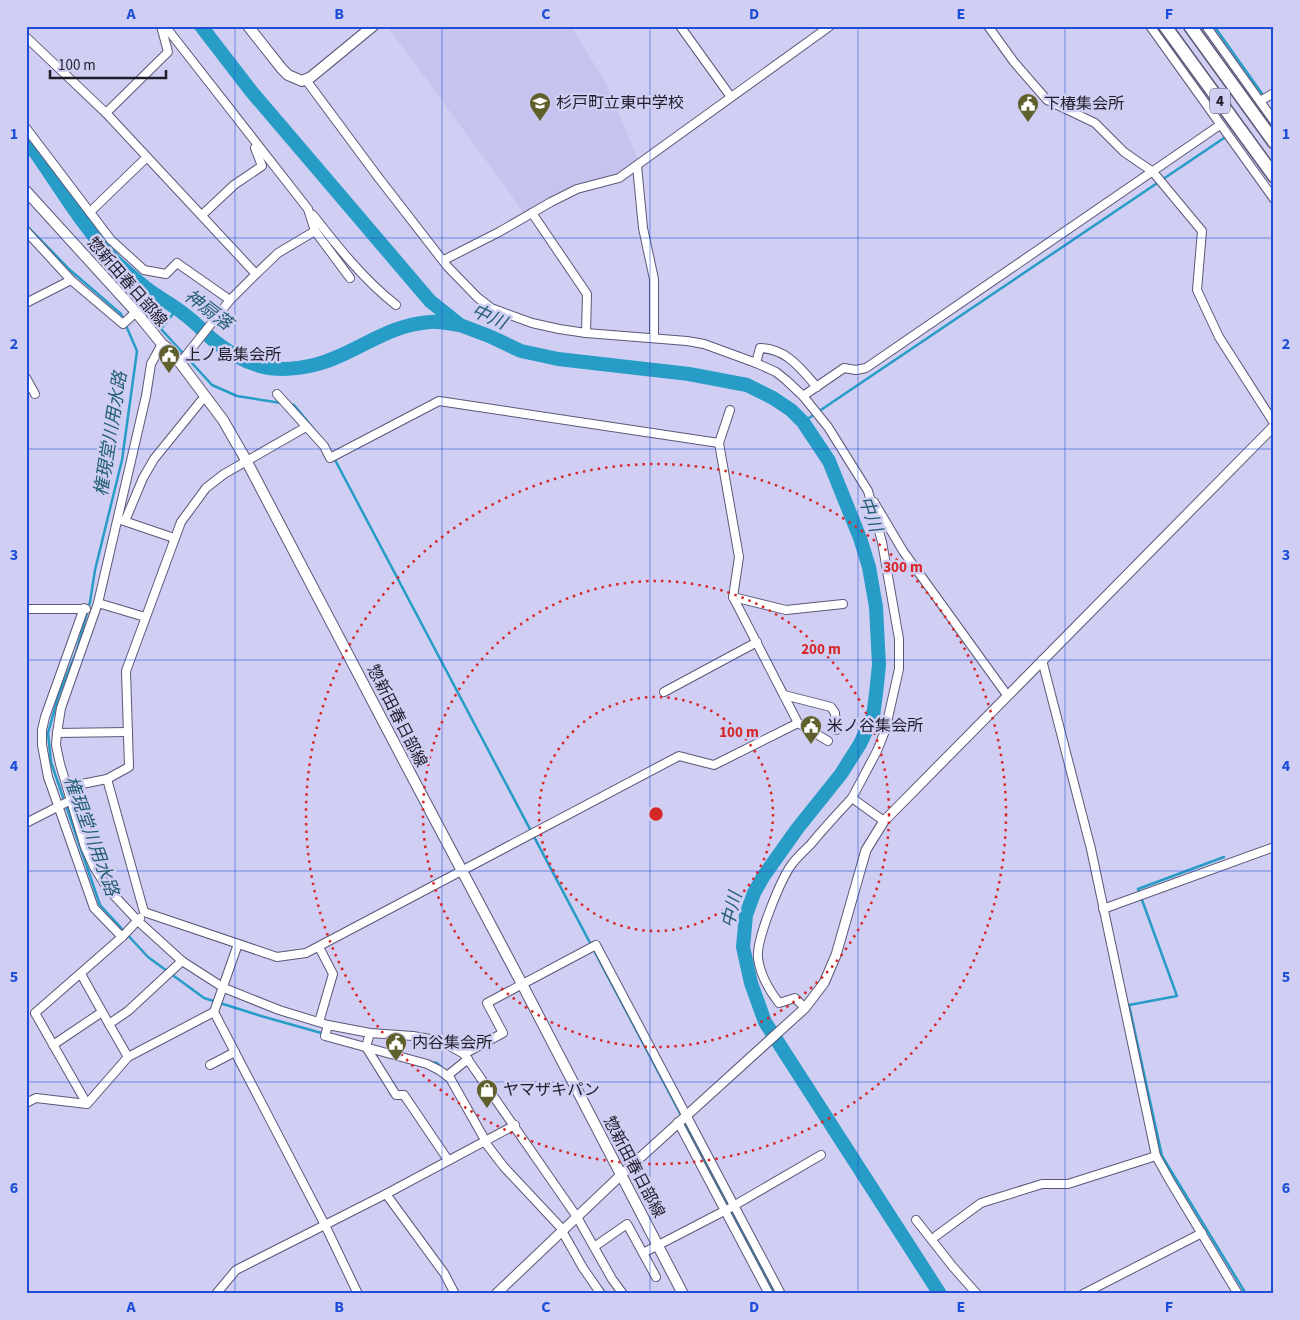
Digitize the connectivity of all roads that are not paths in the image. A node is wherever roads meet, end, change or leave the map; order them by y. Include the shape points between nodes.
1 (161, 26) edge
2 (165, 26) edge
3 (248, 26) edge
4 (680, 26) edge
5 (830, 26) edge
6 (988, 26) edge
7 (1150, 26) edge
8 (1165, 26) edge
9 (1190, 26) edge
10 (1206, 26) edge
11 (366, 28) edge
12 (26, 37) edge
13 (306, 80) junction
14 (1274, 94) edge
15 (731, 97) junction
16 (1260, 101) junction
17 (106, 113) junction
18 (1274, 120) edge
19 (1220, 125) junction
20 (26, 128) edge
21 (252, 140) junction
22 (1274, 142) edge
23 (146, 158) junction
24 (637, 166) junction
25 (1153, 172) junction
26 (1274, 176) edge
27 (26, 191) edge
28 (1274, 198) edge
29 (308, 210) junction
30 (90, 212) junction
31 (532, 213) junction
32 (202, 215) junction
33 (26, 231) edge
34 (315, 231) junction
35 (444, 260) junction
36 (256, 274) junction
37 (350, 278) dead end
38 (71, 280) junction
39 (230, 300) junction
40 (26, 303) edge
41 (396, 305) dead end
42 (136, 312) junction
43 (586, 333) junction
44 (654, 338) junction
45 (162, 344) junction
46 (180, 363) junction
47 (756, 363) junction
48 (26, 378) edge
49 (817, 387) junction
50 (35, 394) dead end
51 (277, 394) dead end
52 (803, 396) junction
53 (206, 397) junction
54 (730, 410) dead end
55 (1274, 425) edge
56 (306, 427) junction
57 (719, 443) junction
58 (246, 460) junction
59 (868, 491) junction
60 (117, 518) junction
61 (125, 521) junction
62 (174, 538) junction
63 (732, 597) junction
64 (843, 604) dead end
65 (97, 606) junction
66 (84, 608) junction
67 (26, 609) edge
68 (145, 617) junction
69 (756, 642) junction
70 (1042, 660) junction
71 (664, 692) dead end
72 (784, 695) junction
73 (1007, 695) junction
74 (798, 723) junction
75 (836, 730) dead end
76 (128, 732) junction
77 (57, 733) junction
78 (828, 742) dead end
79 (42, 745) junction
80 (56, 745) junction
81 (107, 778) junction
82 (67, 788) junction
83 (852, 798) junction
84 (71, 800) junction
85 (58, 806) junction
86 (884, 821) junction
87 (26, 823) edge
88 (1274, 847) edge
89 (462, 871) junction
90 (1103, 909) junction
91 (144, 912) junction
92 (138, 921) junction
93 (122, 937) junction
94 (238, 944) junction
95 (319, 947) junction
96 (182, 961) junction
97 (81, 974) junction
98 (522, 984) junction
99 (224, 988) junction
100 (803, 1010) junction
101 (102, 1012) junction
102 (214, 1012) junction
103 (319, 1022) junction
104 (108, 1024) junction
105 (328, 1025) junction
106 (370, 1033) junction
107 (53, 1045) junction
108 (366, 1047) junction
109 (235, 1052) junction
110 (466, 1056) junction
111 (128, 1057) junction
112 (210, 1065) dead end
113 (447, 1076) junction
114 (26, 1103) edge
115 (87, 1104) junction
116 (686, 1115) junction
117 (678, 1122) junction
118 (515, 1125) junction
119 (485, 1141) junction
120 (821, 1155) dead end
121 (1156, 1156) junction
122 (448, 1160) junction
123 (621, 1175) junction
124 (386, 1194) junction
125 (734, 1206) junction
126 (725, 1211) junction
127 (577, 1216) junction
128 (916, 1220) dead end
129 (325, 1225) junction
130 (564, 1229) junction
131 (1202, 1233) junction
132 (936, 1236) dead end
133 (594, 1246) junction
134 (659, 1246) junction
135 (643, 1253) junction
136 (656, 1276) dead end
137 (216, 1294) edge
138 (358, 1294) edge
139 (455, 1294) edge
140 (496, 1294) edge
141 (602, 1294) edge
142 (623, 1294) edge
143 (683, 1294) edge
144 (769, 1294) edge
145 (781, 1294) edge
146 (977, 1294) edge
147 (1083, 1294) edge
148 (1238, 1294) edge

1 - 17 street via 168,52
2 - 21 street
3 - 13 main road via 288,75
4 - 15 street
5 - 15 street
6 - 25 street via 1047,100 1095,123 1124,152
7 - 19 street
8 - 26 highway, 4
9 - 22 highway, 4
10 - 16 street
11 - 13 main road
12 - 17 street
13 - 35 street
14 - 16 street
15 - 24 street
16 - 18 street
17 - 23 street
19 - 25 street
19 - 28 street
20 - 30 street
21 - 29 street
21 - 32 street via 262,166 234,185
23 - 30 street
23 - 32 street
24 - 31 street via 618,178 577,189
24 - 44 street via 643,228 654,279
25 - 49 street via 866,368 844,368
25 - 55 street via 1202,231 1197,290 1219,337
27 - 42 main road, 惣新田春日部線
29 - 34 street
29 - 41 street via 344,254
30 - 39 street via 111,240 144,270 166,274 177,263
31 - 35 street
31 - 43 street via 587,294
32 - 36 street
33 - 38 street
34 - 36 street via 278,253
34 - 37 street
35 - 43 street via 464,285 491,308 532,323
36 - 39 street
38 - 40 street
38 - 42 street via 123,324
39 - 46 street
42 - 45 main road, 惣新田春日部線
43 - 44 street
44 - 47 street via 704,344
45 - 46 main road, 惣新田春日部線
45 - 60 street via 151,364
46 - 53 main road, 惣新田春日部線
47 - 49 street via 760,348 772,348 799,367
47 - 52 street via 776,372
48 - 50 street
49 - 52 street
51 - 56 street
52 - 59 street via 837,440
53 - 58 main road, 惣新田春日部線
53 - 61 street via 154,459
54 - 57 street
55 - 70 street
56 - 57 street via 324,446 330,458 439,401
56 - 58 street
57 - 63 street via 739,557
58 - 62 street via 206,488 181,522
58 - 89 main road, 惣新田春日部線
59 - 73 street via 903,551
59 - 83 street via 892,592 899,639 899,669 885,730
60 - 61 street
60 - 65 street
61 - 62 street
62 - 68 street
63 - 64 street via 786,610
63 - 69 street
65 - 66 street
65 - 68 street
65 - 77 street via 60,708
66 - 67 street
66 - 79 street via 45,717
68 - 76 street via 126,671
69 - 71 street
69 - 72 street
70 - 73 street
70 - 90 street
72 - 74 street
72 - 75 street via 831,707
73 - 86 street
74 - 78 street
74 - 89 street via 714,766 679,756
76 - 77 street
76 - 81 street via 128,767
77 - 80 street
79 - 80 street
79 - 85 street
80 - 82 street
81 - 82 street
81 - 91 street
82 - 84 street
83 - 86 street
83 - 100 street via 792,864 760,946 761,968 774,996 779,1003 795,998
84 - 85 street
84 - 92 street via 94,867 108,889
85 - 87 street
85 - 93 street via 94,908
86 - 100 street via 866,850 836,955 824,983
88 - 90 street
89 - 95 street
89 - 98 main road, 惣新田春日部線
90 - 121 street
91 - 92 street
91 - 94 street
92 - 93 street
92 - 96 street
93 - 97 street
94 - 95 street via 277,957 306,954
94 - 99 street
95 - 103 street via 333,974
96 - 99 street
96 - 104 street
97 - 101 street
97 - 107 street via 35,1014
98 - 110 street via 487,1004 503,1033
98 - 116 street via 596,945
98 - 123 main road, 惣新田春日部線
99 - 102 street
99 - 103 street
100 - 116 street
101 - 104 street
101 - 107 street
102 - 109 street
102 - 111 street
103 - 105 street
104 - 111 street
105 - 106 street
105 - 108 street via 325,1036
106 - 108 street
106 - 110 street via 441,1041
107 - 115 street
108 - 113 street via 433,1066
108 - 122 street via 396,1095 404,1095
109 - 112 street
109 - 129 street
110 - 113 street
110 - 118 street
111 - 115 street
113 - 119 street
114 - 115 street via 36,1098
116 - 117 street
116 - 125 street
117 - 123 street
117 - 126 street
118 - 119 street
118 - 127 street
119 - 122 street
119 - 130 street via 504,1166
120 - 125 street
121 - 131 street
121 - 132 street via 1068,1184 1042,1184 981,1202
122 - 124 street
123 - 127 street
123 - 134 main road, 惣新田春日部線
124 - 129 street
124 - 139 street via 444,1273
125 - 126 street
125 - 145 street
126 - 134 street
126 - 144 street
127 - 130 street
127 - 133 street
128 - 146 street
129 - 137 street via 236,1270
129 - 138 street
130 - 140 street
130 - 141 street via 583,1268
131 - 147 street
131 - 148 street
133 - 135 street via 627,1224
133 - 142 street
134 - 135 street
134 - 143 main road, 惣新田春日部線
135 - 136 street

